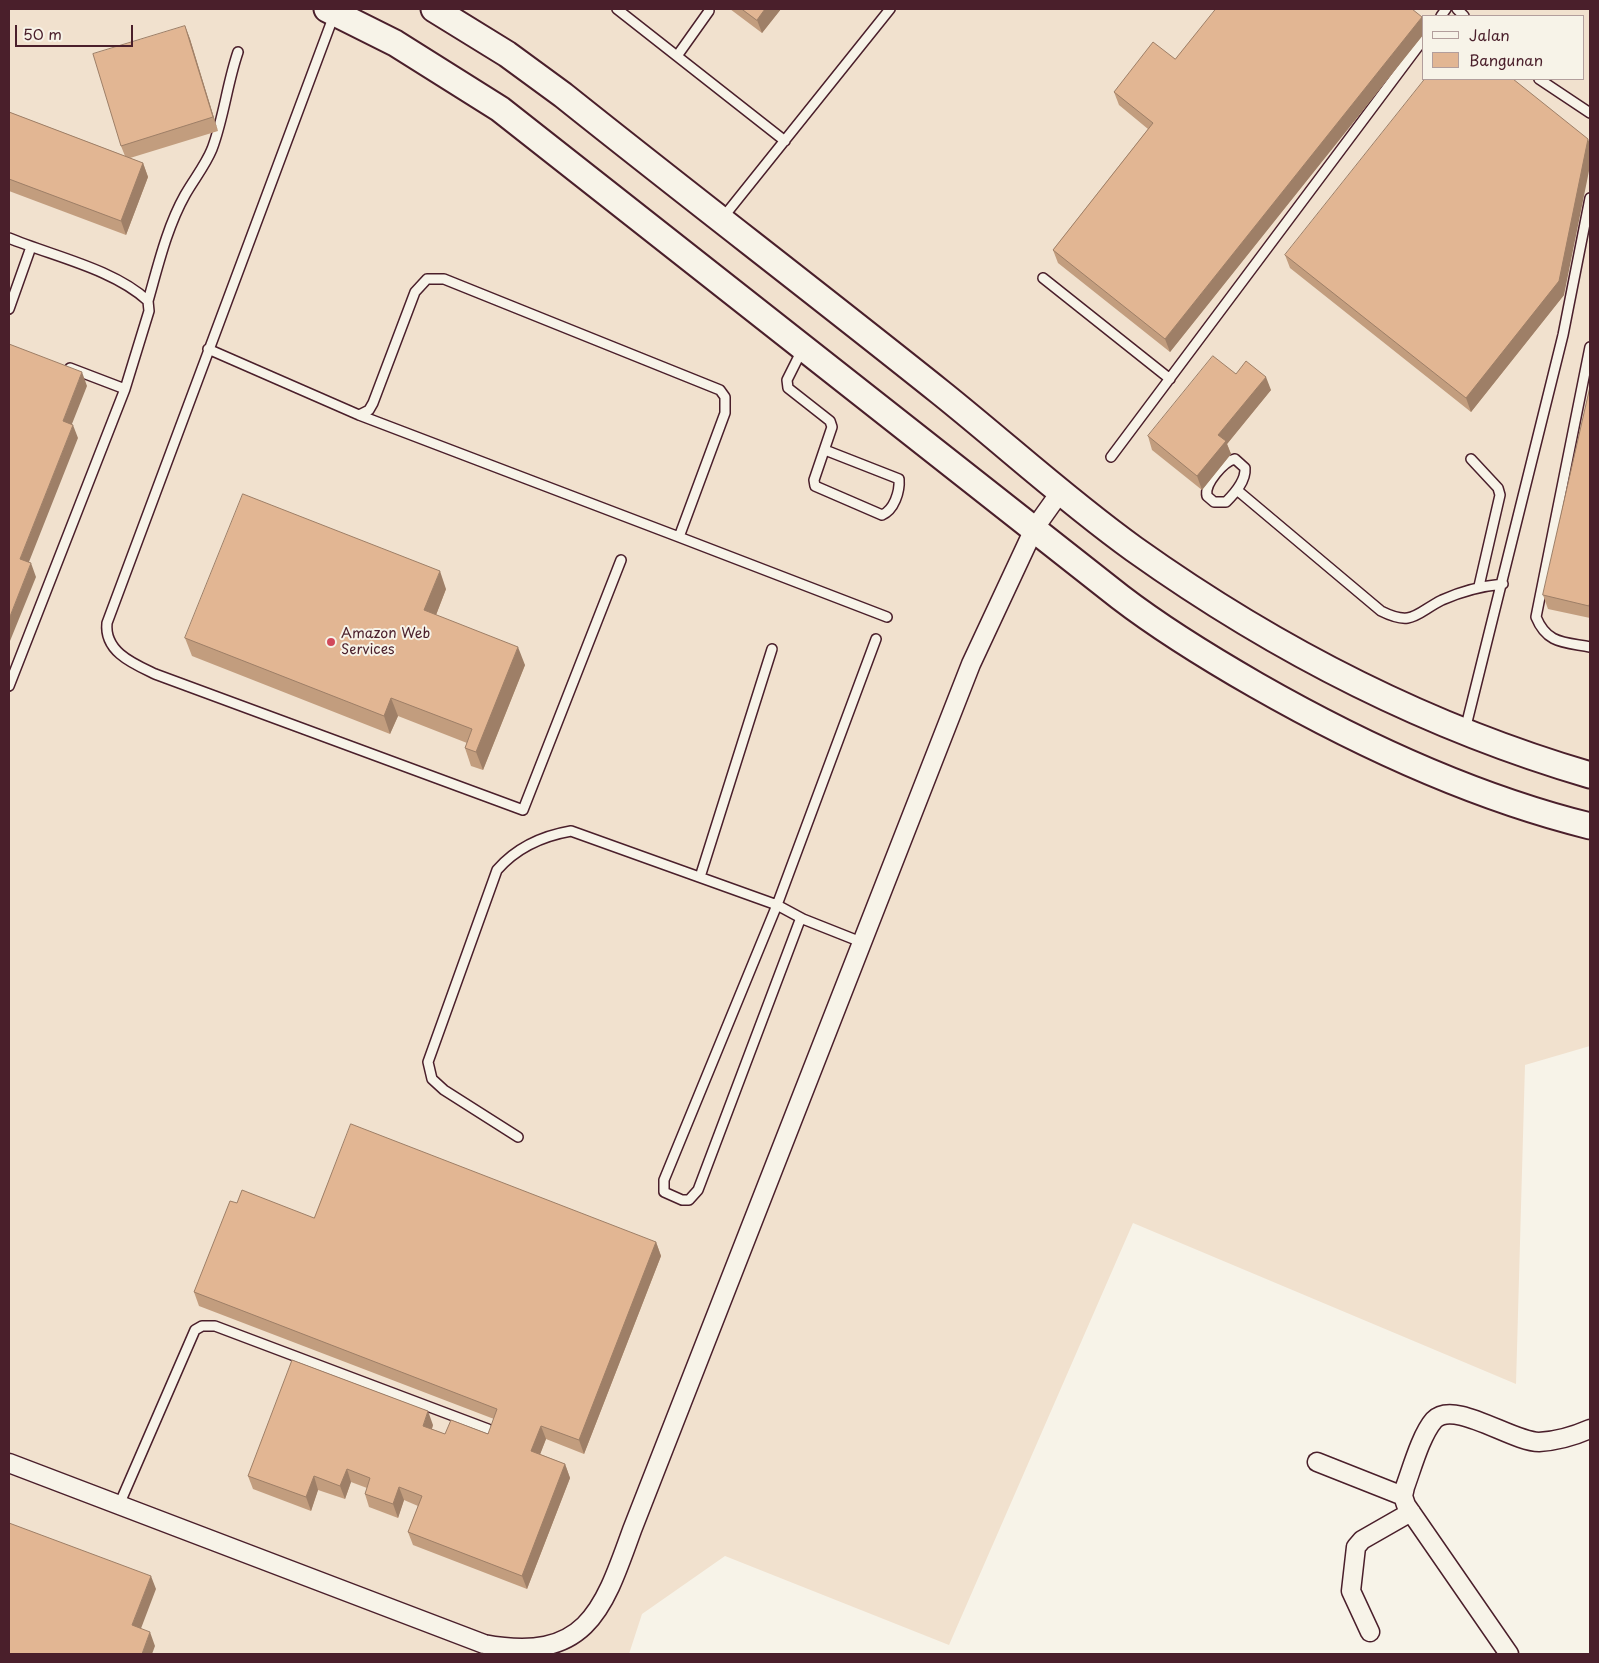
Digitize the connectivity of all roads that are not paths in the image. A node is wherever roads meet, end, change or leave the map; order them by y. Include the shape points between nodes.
1 (617, 9) edge
2 (890, 9) edge
3 (331, 10) edge
4 (709, 11) dead end
5 (448, 12) edge
6 (1422, 41) edge
7 (238, 52) dead end
8 (677, 56) junction
9 (1540, 80) edge
10 (1590, 113) edge
11 (785, 141) junction
12 (1590, 198) edge
13 (721, 220) junction
14 (9, 238) edge
15 (31, 247) junction
16 (1044, 278) dead end
17 (148, 300) junction
18 (9, 309) edge
19 (1590, 347) edge
20 (804, 348) junction
21 (208, 349) junction
22 (63, 365) edge
23 (1170, 378) junction
24 (125, 389) junction
25 (359, 415) junction
26 (825, 450) junction
27 (1111, 457) dead end
28 (1471, 459) dead end
29 (1237, 490) junction
30 (1060, 491) junction
31 (1034, 529) junction
32 (679, 537) junction
33 (620, 560) dead end
34 (1503, 584) junction
35 (1479, 586) junction
36 (887, 617) dead end
37 (876, 639) dead end
38 (1590, 647) edge
39 (772, 649) dead end
40 (9, 686) edge
41 (1464, 732) junction
42 (1590, 775) edge
43 (1590, 826) edge
44 (700, 877) junction
45 (777, 905) junction
46 (803, 919) junction
47 (862, 942) junction
48 (518, 1137) dead end
49 (488, 1429) edge
50 (1590, 1429) edge
51 (1317, 1462) dead end
52 (9, 1463) edge
53 (1407, 1504) junction
54 (118, 1505) junction
55 (1370, 1632) dead end
56 (1509, 1654) edge

1 - 8 lane
2 - 11 lane
3 - 20 street via 395,43 500,109
3 - 21 lane
4 - 8 lane
5 - 13 street via 563,95
6 - 23 lane
7 - 17 lane via 217,135 202,171 185,195 166,241
8 - 11 lane
9 - 10 lane
11 - 13 lane
12 - 34 lane via 1563,335 1526,476
13 - 30 street via 941,392
14 - 15 lane
15 - 17 lane via 117,279 135,288
15 - 18 lane
16 - 23 lane
17 - 24 lane via 146,327
19 - 38 lane via 1536,617 1544,634 1550,638
20 - 26 lane via 787,384 794,395 830,422 831,434
20 - 31 street
21 - 25 lane
21 - 33 lane via 107,623 107,634 114,648 132,663 523,810
22 - 24 lane
23 - 27 lane
24 - 40 lane
25 - 32 lane
25 - 32 lane via 369,410 373,403 415,292 427,278 444,280 720,390 725,397 725,413
26 - 26 lane via 814,480 816,486 882,515 892,508 899,479
28 - 35 lane via 1498,488 1500,495
29 - 29 lane via 1220,504 1206,492 1225,464 1235,459 1246,472
29 - 35 lane via 1381,611 1394,617 1419,615 1440,601
30 - 31 street
30 - 41 street via 1134,548 1258,629 1361,686
31 - 43 street via 1153,622 1197,652 1296,708 1436,775
31 - 47 street via 971,664
32 - 36 lane
34 - 35 lane
34 - 41 lane
37 - 45 lane
39 - 44 lane
41 - 42 street
44 - 45 lane
44 - 48 lane via 571,831 549,834 521,848 497,870 428,1062 432,1079 444,1090
45 - 46 lane
45 - 46 lane via 664,1180 664,1192 689,1200 698,1190
46 - 47 lane
47 - 54 street via 614,1582 601,1610 580,1634 560,1647 538,1653 508,1651
49 - 54 lane via 215,1326 202,1326 195,1330
50 - 53 street via 1576,1436 1538,1442 1455,1414 1441,1416 1428,1430 1405,1487
51 - 53 street
52 - 54 street
53 - 55 street via 1356,1548 1351,1591
53 - 56 street

